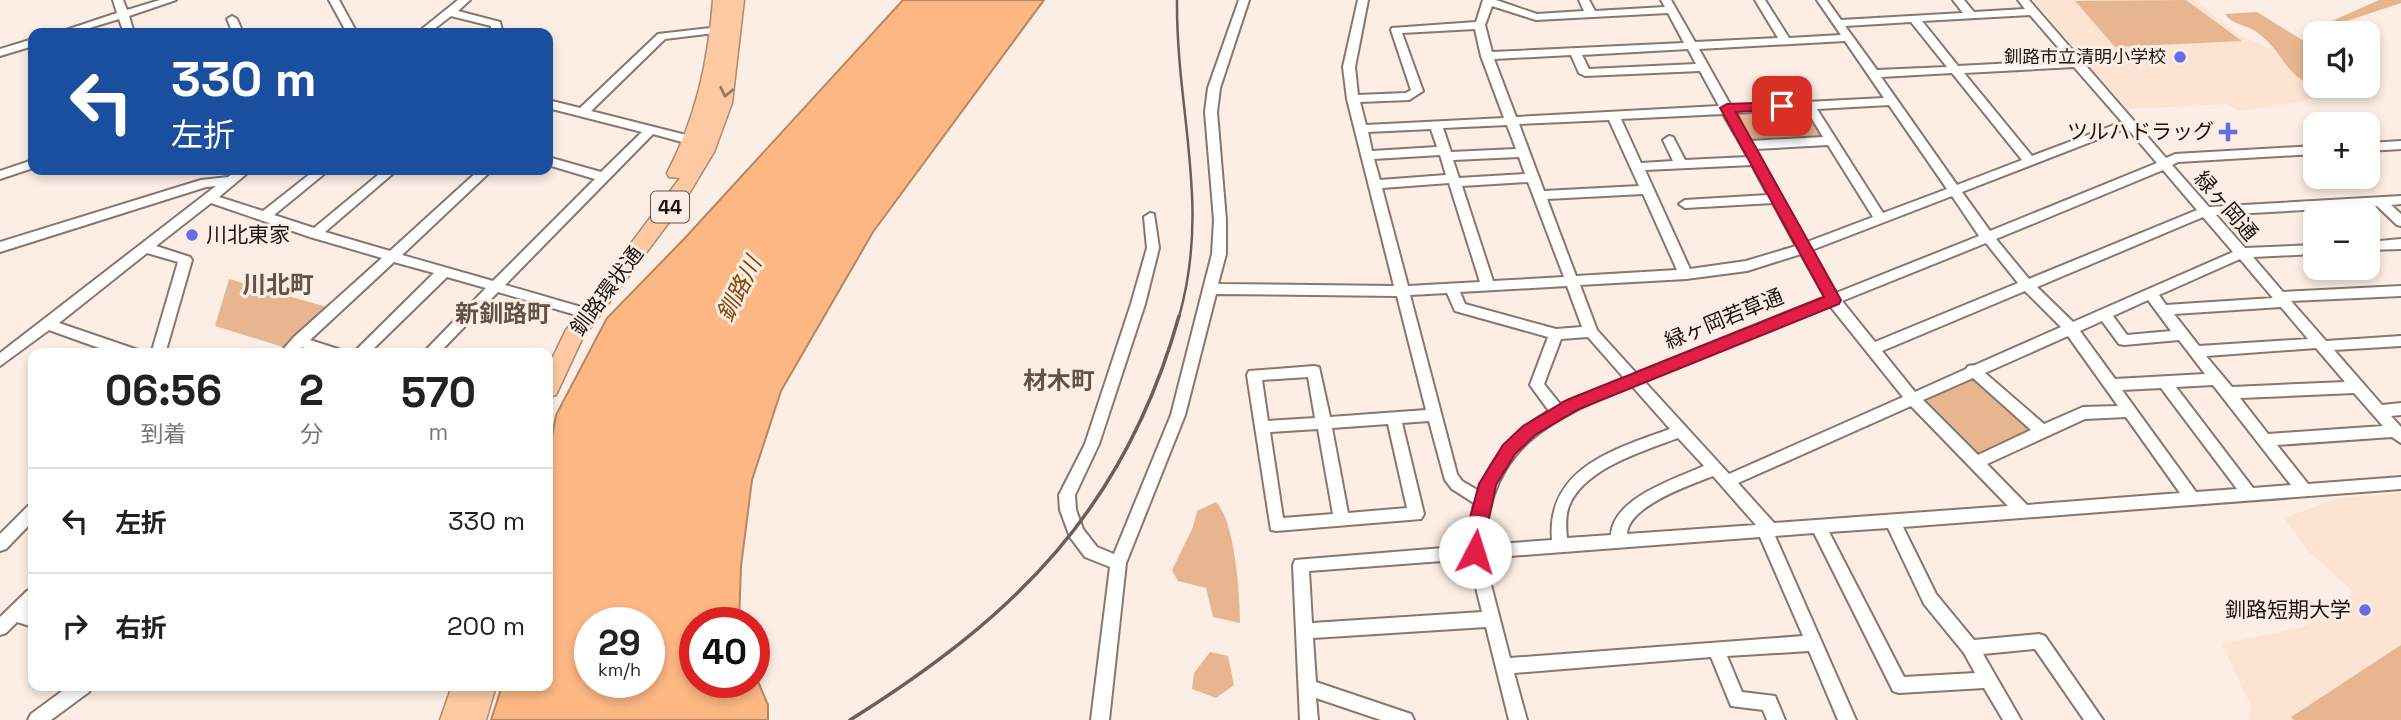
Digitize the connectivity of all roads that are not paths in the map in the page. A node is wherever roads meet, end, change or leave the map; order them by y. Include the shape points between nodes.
1 (118, 0) edge
2 (171, 0) edge
3 (334, 0) edge
4 (465, 0) edge
5 (721, 0) edge
6 (736, 0) edge
7 (1244, 0) edge
8 (1363, 0) edge
9 (1584, 0) edge
10 (1760, 0) edge
11 (1822, 0) edge
12 (1958, 0) edge
13 (2023, 0) edge
14 (1488, 1) edge
15 (1669, 5) edge
16 (450, 12) junction
17 (2034, 12) junction
18 (1591, 14) junction
19 (123, 15) junction
20 (1971, 16) junction
21 (232, 19) dead end
22 (1914, 19) junction
23 (1837, 23) junction
24 (1480, 25) junction
25 (79, 28) edge
26 (128, 28) edge
27 (236, 28) edge
28 (349, 28) edge
29 (429, 28) edge
30 (497, 28) edge
31 (719, 30) junction
32 (1847, 38) junction
33 (1786, 42) junction
34 (28, 44) edge
35 (1692, 46) junction
36 (0, 52) edge
37 (1575, 52) junction
38 (1486, 56) junction
39 (2077, 63) junction
40 (1704, 67) junction
41 (1954, 69) junction
42 (1873, 74) junction
43 (1353, 99) junction
44 (1892, 101) junction
45 (1809, 105) junction
46 (553, 108) edge
47 (1727, 108) junction
48 (582, 113) junction
49 (1613, 115) junction
50 (1512, 121) junction
51 (2130, 123) junction
52 (1437, 125) junction
53 (1360, 129) junction
54 (650, 130) junction
55 (703, 139) junction
56 (1669, 140) dead end
57 (1830, 141) junction
58 (1747, 145) junction
59 (2401, 145) edge
60 (2380, 146) edge
61 (2303, 151) edge
62 (1524, 153) junction
63 (1445, 154) junction
64 (1368, 155) junction
65 (1756, 161) junction
66 (553, 162) edge
67 (2030, 162) junction
68 (2164, 163) junction
69 (1681, 164) junction
70 (28, 166) edge
71 (1635, 167) junction
72 (0, 175) edge
73 (234, 175) edge
74 (237, 175) edge
75 (317, 175) edge
76 (385, 175) edge
77 (480, 175) edge
78 (603, 177) junction
79 (1533, 178) junction
80 (1454, 181) junction
81 (1376, 184) junction
82 (1646, 190) junction
83 (1953, 191) junction
84 (1539, 195) junction
85 (210, 198) junction
86 (1777, 199) junction
87 (2401, 200) edge
88 (2380, 201) junction
89 (1685, 204) dead end
90 (2206, 211) junction
91 (266, 215) junction
92 (1150, 217) dead end
93 (1880, 218) junction
94 (2401, 222) edge
95 (315, 234) junction
96 (1987, 237) junction
97 (2401, 244) edge
98 (2380, 245) edge
99 (0, 247) edge
100 (146, 248) junction
101 (1804, 248) junction
102 (2303, 250) edge
103 (2242, 253) junction
104 (389, 257) junction
105 (443, 273) junction
106 (1686, 274) junction
107 (1572, 281) junction
108 (2027, 285) junction
109 (1488, 286) junction
110 (495, 288) junction
111 (1211, 289) junction
112 (1452, 289) junction
113 (1404, 291) junction
114 (2401, 291) edge
115 (2151, 295) junction
116 (1833, 300) junction
117 (2282, 300) junction
118 (576, 310) junction
119 (2164, 310) junction
120 (2104, 314) junction
121 (48, 324) junction
122 (2071, 329) junction
123 (1591, 332) junction
124 (1556, 334) junction
125 (2183, 335) junction
126 (299, 341) junction
127 (2401, 341) edge
128 (2321, 344) junction
129 (98, 348) edge
130 (160, 348) edge
131 (292, 348) edge
132 (319, 348) edge
133 (365, 348) edge
134 (435, 348) edge
135 (552, 348) edge
136 (1873, 349) junction
137 (2196, 351) junction
138 (0, 360) edge
139 (1973, 370) junction
140 (553, 378) edge
141 (1636, 379) junction
142 (2217, 379) junction
143 (2165, 383) junction
144 (2111, 385) junction
145 (2358, 387) junction
146 (2229, 393) junction
147 (1913, 399) junction
148 (2401, 409) edge
149 (2129, 411) junction
150 (2378, 411) junction
151 (1558, 412) junction
152 (1435, 415) junction
153 (1394, 418) junction
154 (1324, 423) junction
155 (1262, 427) junction
156 (1682, 430) junction
157 (2042, 431) junction
158 (2399, 434) edge
159 (2265, 440) junction
160 (1975, 463) junction
161 (1716, 468) junction
162 (1728, 481) junction
163 (2401, 483) edge
164 (2304, 490) junction
165 (2249, 494) junction
166 (2192, 498) junction
167 (1482, 500) junction
168 (2023, 511) junction
169 (28, 515) edge
170 (1342, 520) junction
171 (1892, 520) junction
172 (1818, 526) junction
173 (1768, 530) junction
174 (1619, 541) junction
175 (0, 544) edge
176 (1560, 545) junction
177 (1475, 552) junction
178 (1118, 563) junction
179 (28, 601) edge
180 (15, 614) junction
181 (28, 618) edge
182 (1492, 619) junction
183 (0, 628) edge
184 (1306, 631) junction
185 (1812, 643) junction
186 (1970, 648) junction
187 (1716, 649) junction
188 (1504, 666) junction
189 (1990, 680) junction
190 (1309, 688) junction
191 (76, 691) edge
192 (463, 691) edge
193 (482, 691) edge
194 (37, 720) edge
195 (453, 720) edge
196 (473, 720) edge
197 (1100, 720) edge
198 (1308, 720) edge
199 (1405, 720) edge
200 (1518, 720) edge
201 (1776, 720) edge
202 (1847, 720) edge
203 (2012, 720) edge
204 (2094, 720) edge

1 - 19 street
2 - 19 street
3 - 28 street
4 - 16 street
5 - 31 highway, 釧路環状通 / 44
6 -> 55 highway, 釧路環状通 / 44 via 728,80
7 - 111 street via 1214,88 1211,112 1220,220
8 - 43 street via 1349,67
9 - 18 street
10 - 33 street
11 - 23 street
12 - 20 street
13 - 17 street, 緑ヶ岡通
14 - 18 street via 1536,17
14 - 24 street
15 - 18 street
15 - 35 street
16 - 29 street
16 - 30 street via 496,24
17 - 20 street
17 - 39 street, 緑ヶ岡通
19 - 25 street
19 - 26 street
20 - 22 street
21 - 27 street
22 - 23 street
22 - 41 street
23 - 32 street
24 - 38 street
24 - 43 street via 1396,30 1417,91 1409,96
31 - 48 street via 662,36
31 - 55 highway, 釧路環状通 / 44
32 - 33 street
32 - 42 street
33 - 35 street
34 - 36 street
35 - 37 street
35 - 40 street
37 - 38 street
37 - 40 street via 1585,73
38 - 50 street
39 - 41 street
39 - 51 street, 緑ヶ岡通
40 - 47 street
41 - 42 street
41 - 67 street
42 - 44 street
43 - 53 street
44 - 45 street
44 - 83 street
45 - 47 street
45 - 57 street
46 - 48 street
47 - 49 street
47 - 58 street
48 - 54 street
49 - 50 street
49 - 71 street
50 - 52 street
50 - 62 street
51 - 67 street
51 - 68 street, 緑ヶ岡通
52 - 53 street
52 - 63 street
53 - 64 street
54 - 55 street
54 - 78 street
55 - 118 highway, 釧路環状通 / 44
55 - 140 highway, 釧路環状通 / 44 via 677,198 573,335
56 - 69 street
57 - 58 street
57 - 93 street
58 - 65 street
59 - 60 street
61 - 68 street, 緑ヶ岡若草通
62 - 63 street
62 - 79 street
63 - 64 street
63 - 80 street
64 - 81 street
65 - 69 street
65 - 86 street
66 - 78 street
67 - 83 street
68 - 90 street, 緑ヶ岡通
68 - 96 street, 緑ヶ岡若草通
69 - 71 street
70 - 72 street
71 - 82 street
73 - 99 street
74 - 85 street
75 - 91 street
76 - 95 street
77 - 104 street
78 - 110 street
79 - 80 street
79 - 84 street
80 - 81 street
80 - 109 street
81 - 113 street
82 - 84 street
82 - 106 street
83 - 93 street
83 - 96 street
84 - 107 street
85 - 91 street
85 - 100 street
86 - 89 street
86 - 101 street
87 - 88 street
88 - 90 street
88 - 94 street
90 - 103 street, 緑ヶ岡通
90 - 108 street
91 - 95 street
92 - 178 street via 1153,248 1138,304 1092,444 1068,495 1076,532 1091,552
93 - 101 street
95 - 104 street
96 - 108 street
96 - 116 street, 緑ヶ岡若草通
97 - 98 street
100 - 121 street
100 - 130 street via 185,260
101 - 106 street via 1747,266
101 - 116 street
102 - 103 street
103 - 115 street
103 - 117 street, 緑ヶ岡通
104 - 105 street
104 - 126 street
105 - 110 street
105 - 133 street
106 - 107 street
107 - 109 street
107 - 123 street
108 - 122 street
108 - 136 street
109 - 112 street
110 - 118 street
110 - 134 street
111 - 113 street
111 - 178 street via 1178,415
112 - 113 street
112 - 124 street via 1460,308
113 - 152 street
114 - 117 street
115 - 119 street
115 - 120 street
116 - 136 street
116 - 141 street, 緑ヶ岡若草通
117 - 119 street
117 - 128 street, 緑ヶ岡通
118 - 135 highway, 釧路環状通 / 44
119 - 125 street
120 - 122 street
120 - 125 street via 2123,340
121 - 129 street
121 - 138 street
122 - 139 street
122 - 144 street
123 - 124 street
123 - 141 street
124 - 151 street via 1536,385
125 - 137 street
126 - 131 street
126 - 132 street
127 - 128 street
128 - 137 street
128 - 145 street, 緑ヶ岡通
136 - 147 street
137 - 142 street
139 - 147 street
139 - 157 street
141 - 151 street, 緑ヶ岡若草通
141 - 156 street
142 - 143 street
142 - 146 street
143 - 144 street
143 - 165 street
144 - 149 street
145 - 146 street
145 - 150 street, 緑ヶ岡通
146 - 159 street
147 - 160 street
147 - 162 street
148 - 150 street
149 - 157 street via 2083,413
149 - 166 street
150 - 158 street, 緑ヶ岡通
151 - 167 street, 緑ヶ岡若草通 via 1509,449
152 - 153 street
152 - 167 street via 1450,476
153 - 154 street
153 - 170 street via 1416,514
154 - 155 street
154 - 155 street via 1314,371 1254,375
154 - 170 street
155 - 170 street via 1276,524
156 - 161 street
156 - 176 street via 1583,476 1561,506
157 - 160 street
158 - 159 street
159 - 164 street
160 - 168 street
161 - 162 street
161 - 174 street via 1638,506 1623,519
162 - 173 street
163 - 164 street
164 - 165 street
165 - 166 street
166 - 168 street
167 - 177 street, 緑ヶ岡若草通
168 - 171 street
169 - 175 street
171 - 172 street
171 - 186 street via 1930,599
172 - 173 street
172 - 189 street via 1899,685
173 - 174 street
173 - 185 street
174 - 176 street
176 - 177 street
177 - 182 street, 緑ヶ岡若草通
177 - 184 street via 1301,565
178 - 197 street
179 - 180 street
180 - 181 street
180 - 183 street
182 - 184 street
182 - 188 street, 緑ヶ岡若草通
184 - 190 street
185 - 187 street
185 - 202 street
186 - 189 street
186 - 204 street via 2039,641
187 - 188 street
187 - 201 street via 1737,700 1769,702
188 - 200 street, 緑ヶ岡若草通
189 - 203 street
190 - 198 street
190 - 199 street
191 - 194 street
192 - 195 highway
193 - 196 highway

